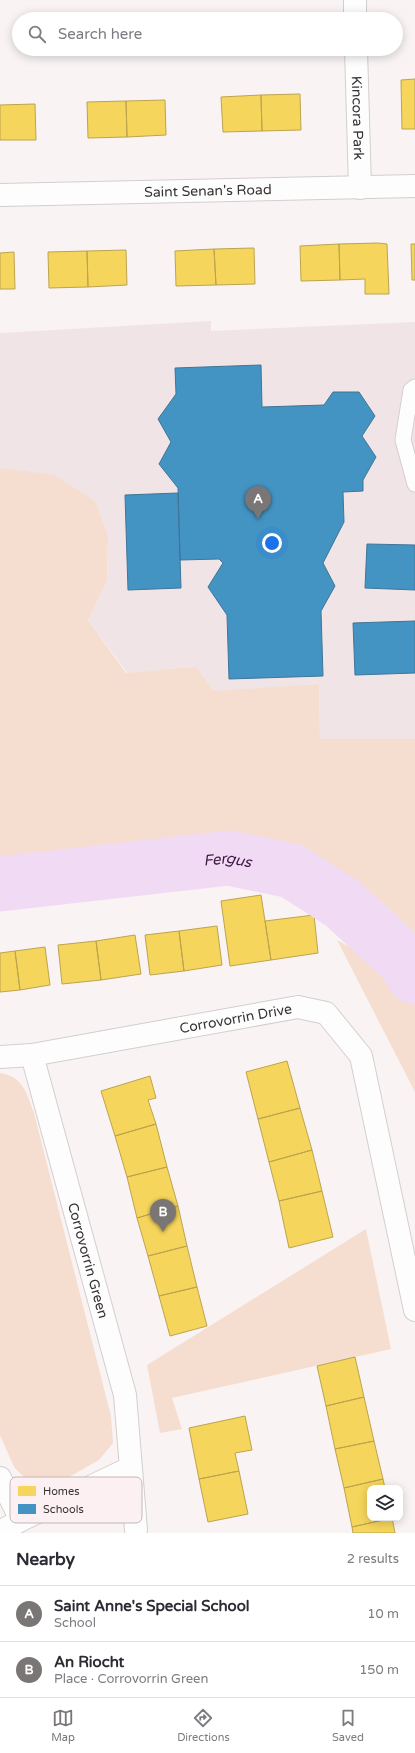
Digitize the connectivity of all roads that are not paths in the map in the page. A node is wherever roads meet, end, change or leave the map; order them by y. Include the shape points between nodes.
1 (355, 0) edge
2 (355, 12) edge
3 (356, 56) edge
4 (415, 186) edge
5 (360, 188) junction
6 (0, 195) edge
7 (415, 387) edge
8 (415, 484) edge
9 (32, 1055) junction
10 (0, 1057) edge
11 (415, 1310) edge
12 (130, 1468) junction
13 (111, 1477) edge
14 (131, 1477) edge
15 (0, 1478) edge
16 (10, 1498) edge
17 (16, 1523) edge
18 (135, 1523) edge
19 (136, 1530) dead end
20 (0, 1532) edge

1 - 2 street
3 - 5 street, Kincora Park
4 - 5 street, Saint Senan's Road
5 - 6 street, Saint Senan's Road
7 - 8 lane via 411,390 403,440
9 - 10 street, Corrovorrin Drive
9 - 11 street, Corrovorrin Drive via 298,1007 326,1013 361,1056
9 - 12 street, Corrovorrin Green via 125,1395
12 - 13 street
12 - 14 street, Corrovorrin Green
15 - 16 street
17 - 20 street
18 - 19 street, Corrovorrin Green

